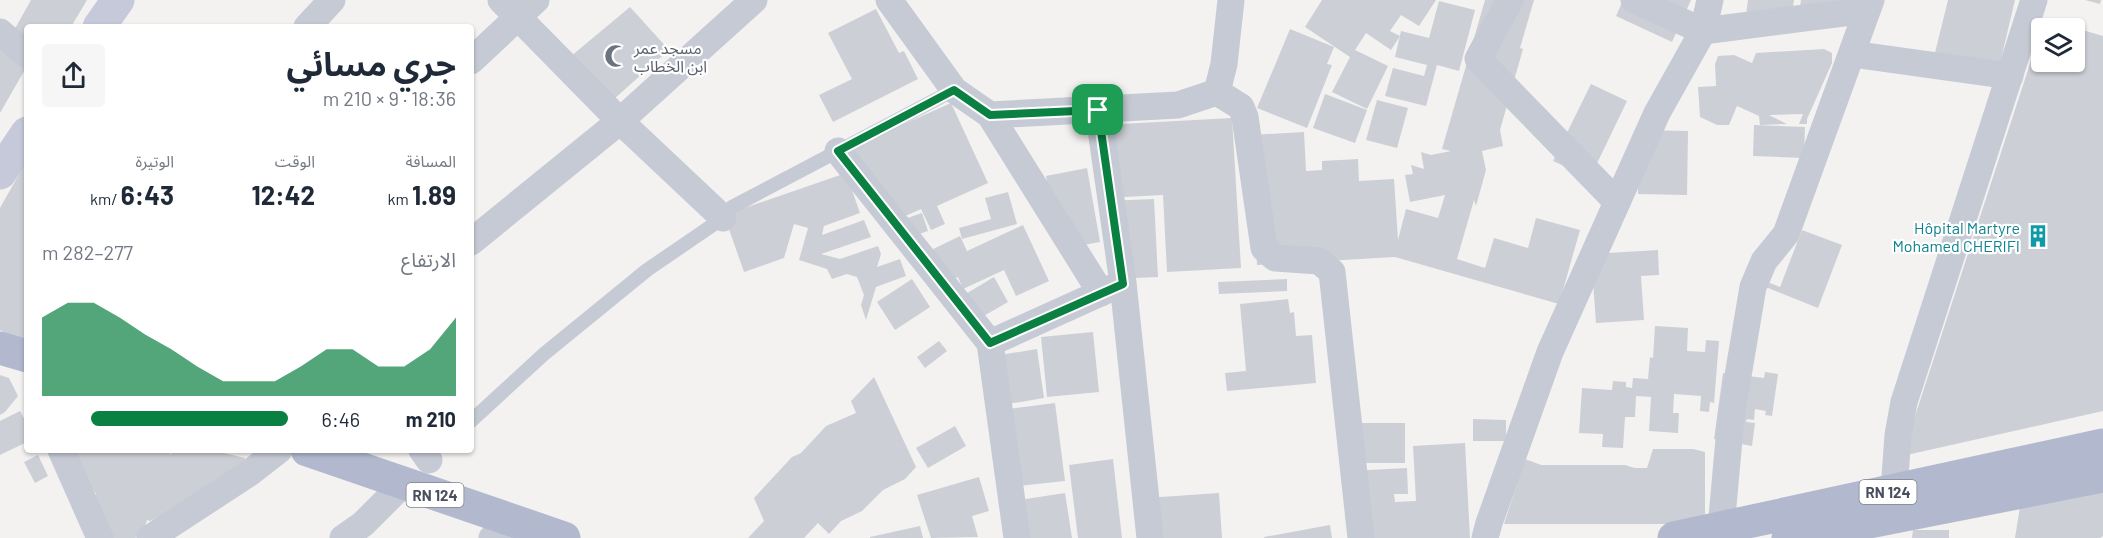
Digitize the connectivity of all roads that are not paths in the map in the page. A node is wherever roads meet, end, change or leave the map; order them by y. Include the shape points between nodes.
1 (332, 0) edge
2 (754, 0) edge
3 (889, 0) edge
4 (1231, 0) edge
5 (1510, 0) edge
6 (1634, 0) edge
7 (1710, 0) edge
8 (2034, 0) edge
9 (1869, 5) edge
10 (519, 6) edge
11 (310, 24) edge
12 (1703, 31) junction
13 (0, 32) edge
14 (24, 52) edge
15 (1852, 54) junction
16 (474, 58) edge
17 (2010, 76) junction
18 (954, 90) junction
19 (1217, 92) junction
20 (1098, 110) junction
21 (990, 115) junction
22 (620, 121) junction
23 (24, 137) edge
24 (838, 151) junction
25 (0, 173) edge
26 (1617, 202) junction
27 (723, 218) junction
28 (474, 240) edge
29 (1112, 288) junction
30 (990, 343) junction
31 (474, 419) edge
32 (2103, 445) edge
33 (62, 453) edge
34 (275, 453) edge
35 (330, 453) edge
36 (421, 465) edge
37 (2103, 476) edge
38 (1894, 490) junction
39 (1721, 528) junction
40 (501, 530) edge
41 (100, 538) edge
42 (150, 538) edge
43 (343, 538) edge
44 (564, 538) edge
45 (1017, 538) edge
46 (1150, 538) edge
47 (1362, 538) edge
48 (1485, 538) edge
49 (1674, 538) edge
50 (1788, 538) edge

1 - 11 street
2 - 22 street
3 - 18 street
4 - 19 street
5 - 26 street via 1478,59
6 - 12 street
7 - 12 street
8 - 17 street
9 - 12 street
9 - 15 street
10 - 16 street
10 - 22 street
12 - 26 street via 1656,113
13 - 14 street
15 - 17 street
15 - 39 street via 1786,234 1764,261 1753,288 1731,417
17 - 38 street via 1904,402
18 - 21 street
18 - 24 lane
19 - 20 street via 1178,105
19 - 47 street via 1241,107 1245,117 1264,248 1275,258 1318,261 1332,272
20 - 21 street
20 - 29 street
21 - 29 street
22 - 27 street
22 - 28 street
23 - 25 main road
24 - 27 lane via 732,207
24 - 30 street
26 - 48 street via 1550,352
27 - 31 lane via 647,270 544,354
29 - 30 street
29 - 46 street
30 - 45 street
32 - 38 main road, RN 124
33 - 41 street
34 - 42 street
35 - 36 main road, RN 124
36 - 40 main road, RN 124
36 - 43 street via 363,524
37 - 50 main road, RN 124
38 - 39 main road, RN 124
39 - 49 main road, RN 124
40 - 44 main road, RN 124

